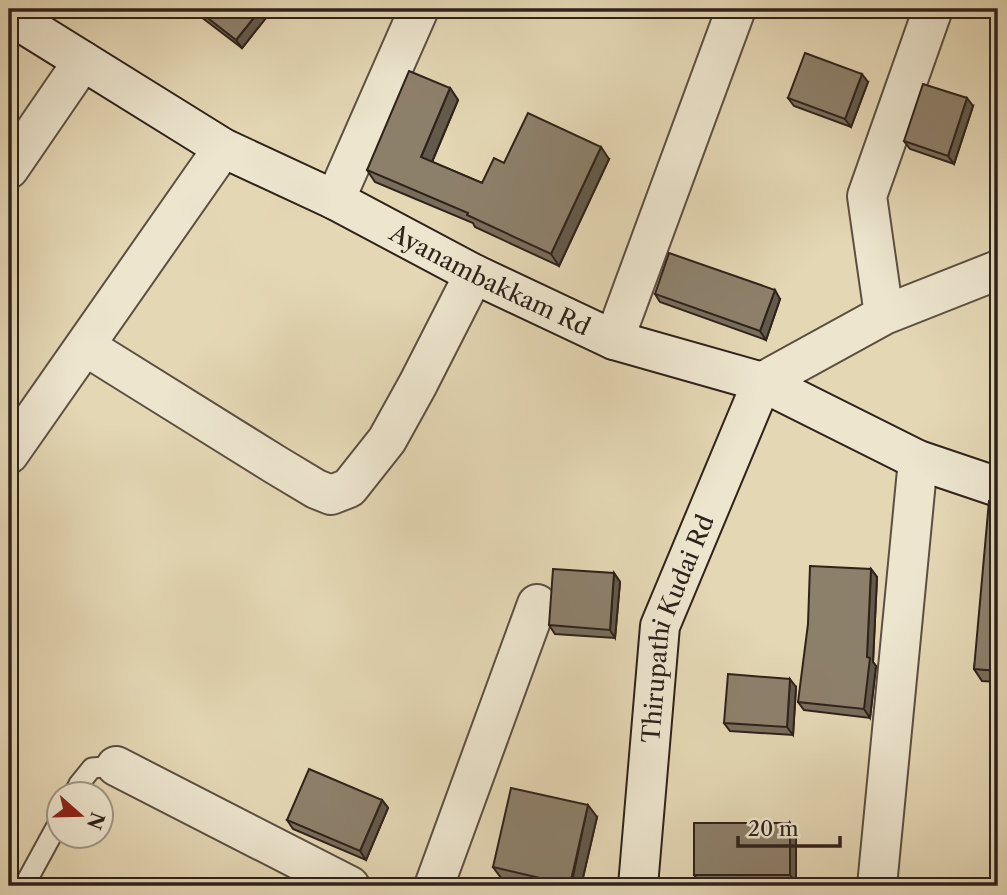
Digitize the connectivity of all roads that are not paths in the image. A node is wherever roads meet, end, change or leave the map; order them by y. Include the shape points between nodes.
1 (419, 9) edge
2 (736, 9) edge
3 (933, 9) edge
4 (9, 15) edge
5 (83, 61) junction
6 (223, 148) junction
7 (9, 169) edge
8 (335, 200) junction
9 (998, 271) edge
10 (474, 274) junction
11 (884, 315) junction
12 (614, 340) junction
13 (85, 346) junction
14 (762, 382) junction
15 (9, 454) edge
16 (918, 460) junction
17 (998, 487) edge
18 (537, 604) dead end
19 (116, 765) joint
20 (82, 780) edge
21 (46, 846) edge
22 (24, 886) edge
23 (350, 886) edge
24 (434, 886) edge
25 (638, 886) edge
26 (877, 886) edge

1 - 8 street
2 - 12 street
3 - 11 street via 867,196
4 - 5 street, Ayanambakkam Rd
5 - 6 street, Ayanambakkam Rd
5 - 7 street
6 - 8 street, Ayanambakkam Rd
6 - 13 street
8 - 10 street, Ayanambakkam Rd
9 - 11 street
10 - 12 street, Ayanambakkam Rd
10 - 13 street via 387,440 349,488 331,495
11 - 14 street
12 - 14 street, Ayanambakkam Rd
13 - 15 street
14 - 16 street, Ayanambakkam Rd
14 - 25 street, Thirupathi Kudai Rd via 660,626
16 - 17 street, Ayanambakkam Rd
16 - 26 street
18 - 24 street
19 - 20 lane via 92,768
19 - 23 street
21 - 22 lane

